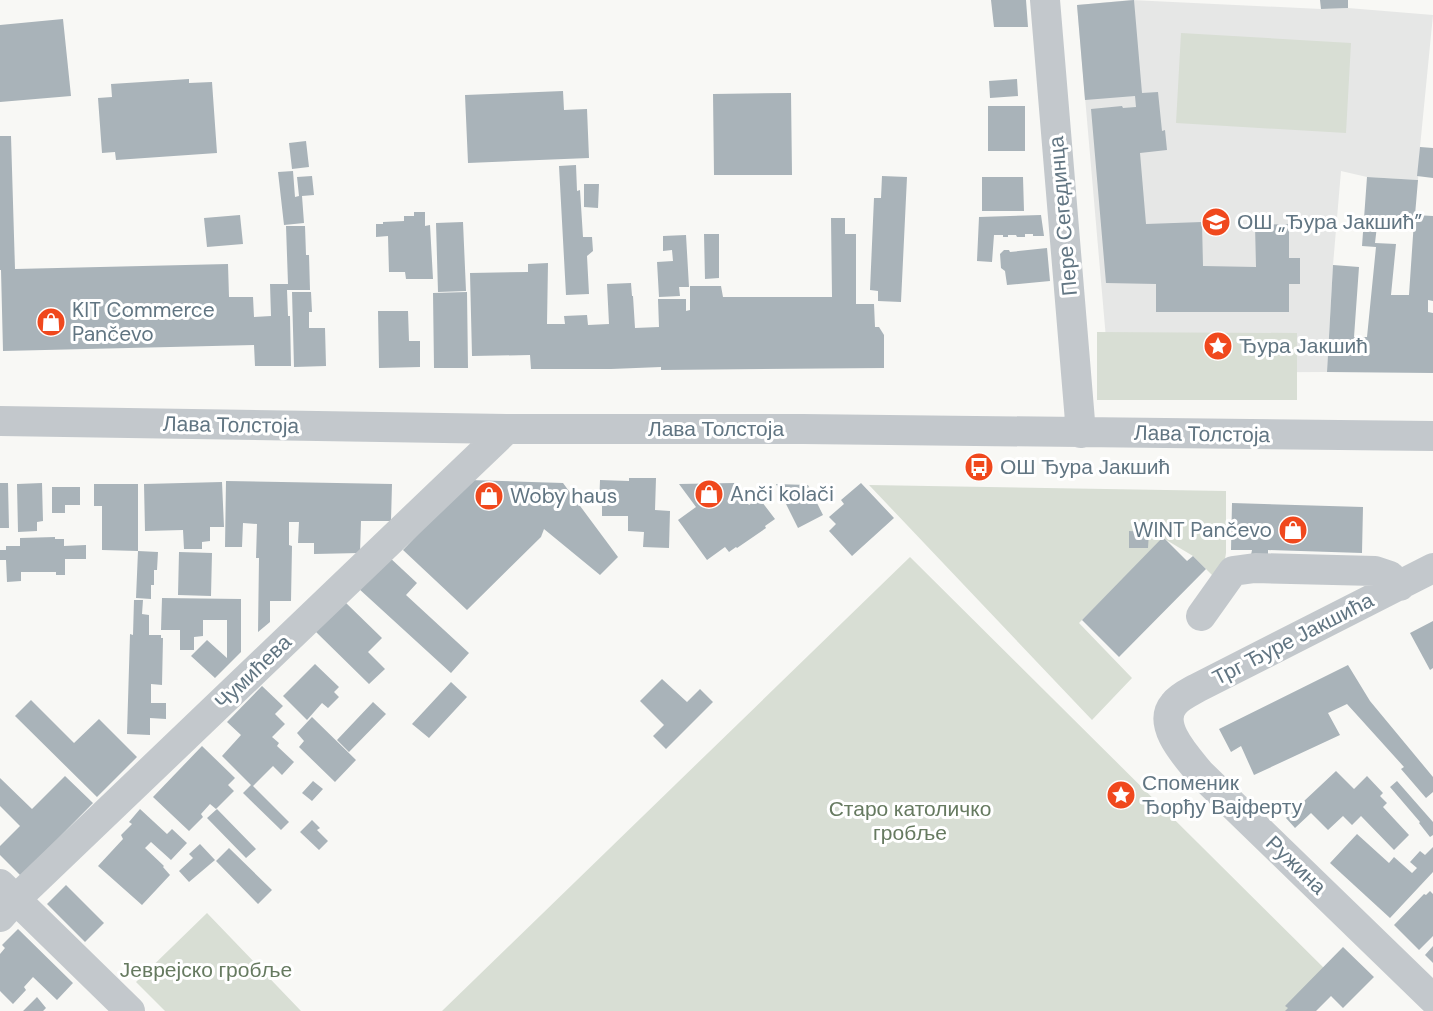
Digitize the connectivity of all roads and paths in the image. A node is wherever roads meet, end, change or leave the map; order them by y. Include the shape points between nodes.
1 (1045, 0) edge
2 (0, 422) edge
3 (507, 429) junction
4 (1081, 433) junction
5 (1433, 436) edge
6 (1433, 568) edge
7 (1400, 586) junction
8 (1201, 616) dead end
9 (1168, 724) joint
10 (5, 900) edge
11 (1433, 999) edge
12 (130, 1011) edge

1 - 4 street, Пере Сегединца
2 - 3 street, Лава Толстоја
3 - 4 street, Лава Толстоја
3 - 10 street, Чумићева
4 - 5 street, Лава Толстоја
6 - 7 street, Трг Ђуре Јакшића
7 - 8 street via 1390,576 1375,571 1233,571
7 - 9 street, Трг Ђуре Јакшића via 1197,688 1173,704
9 - 11 street, Ружина via 1200,773
10 - 12 street

